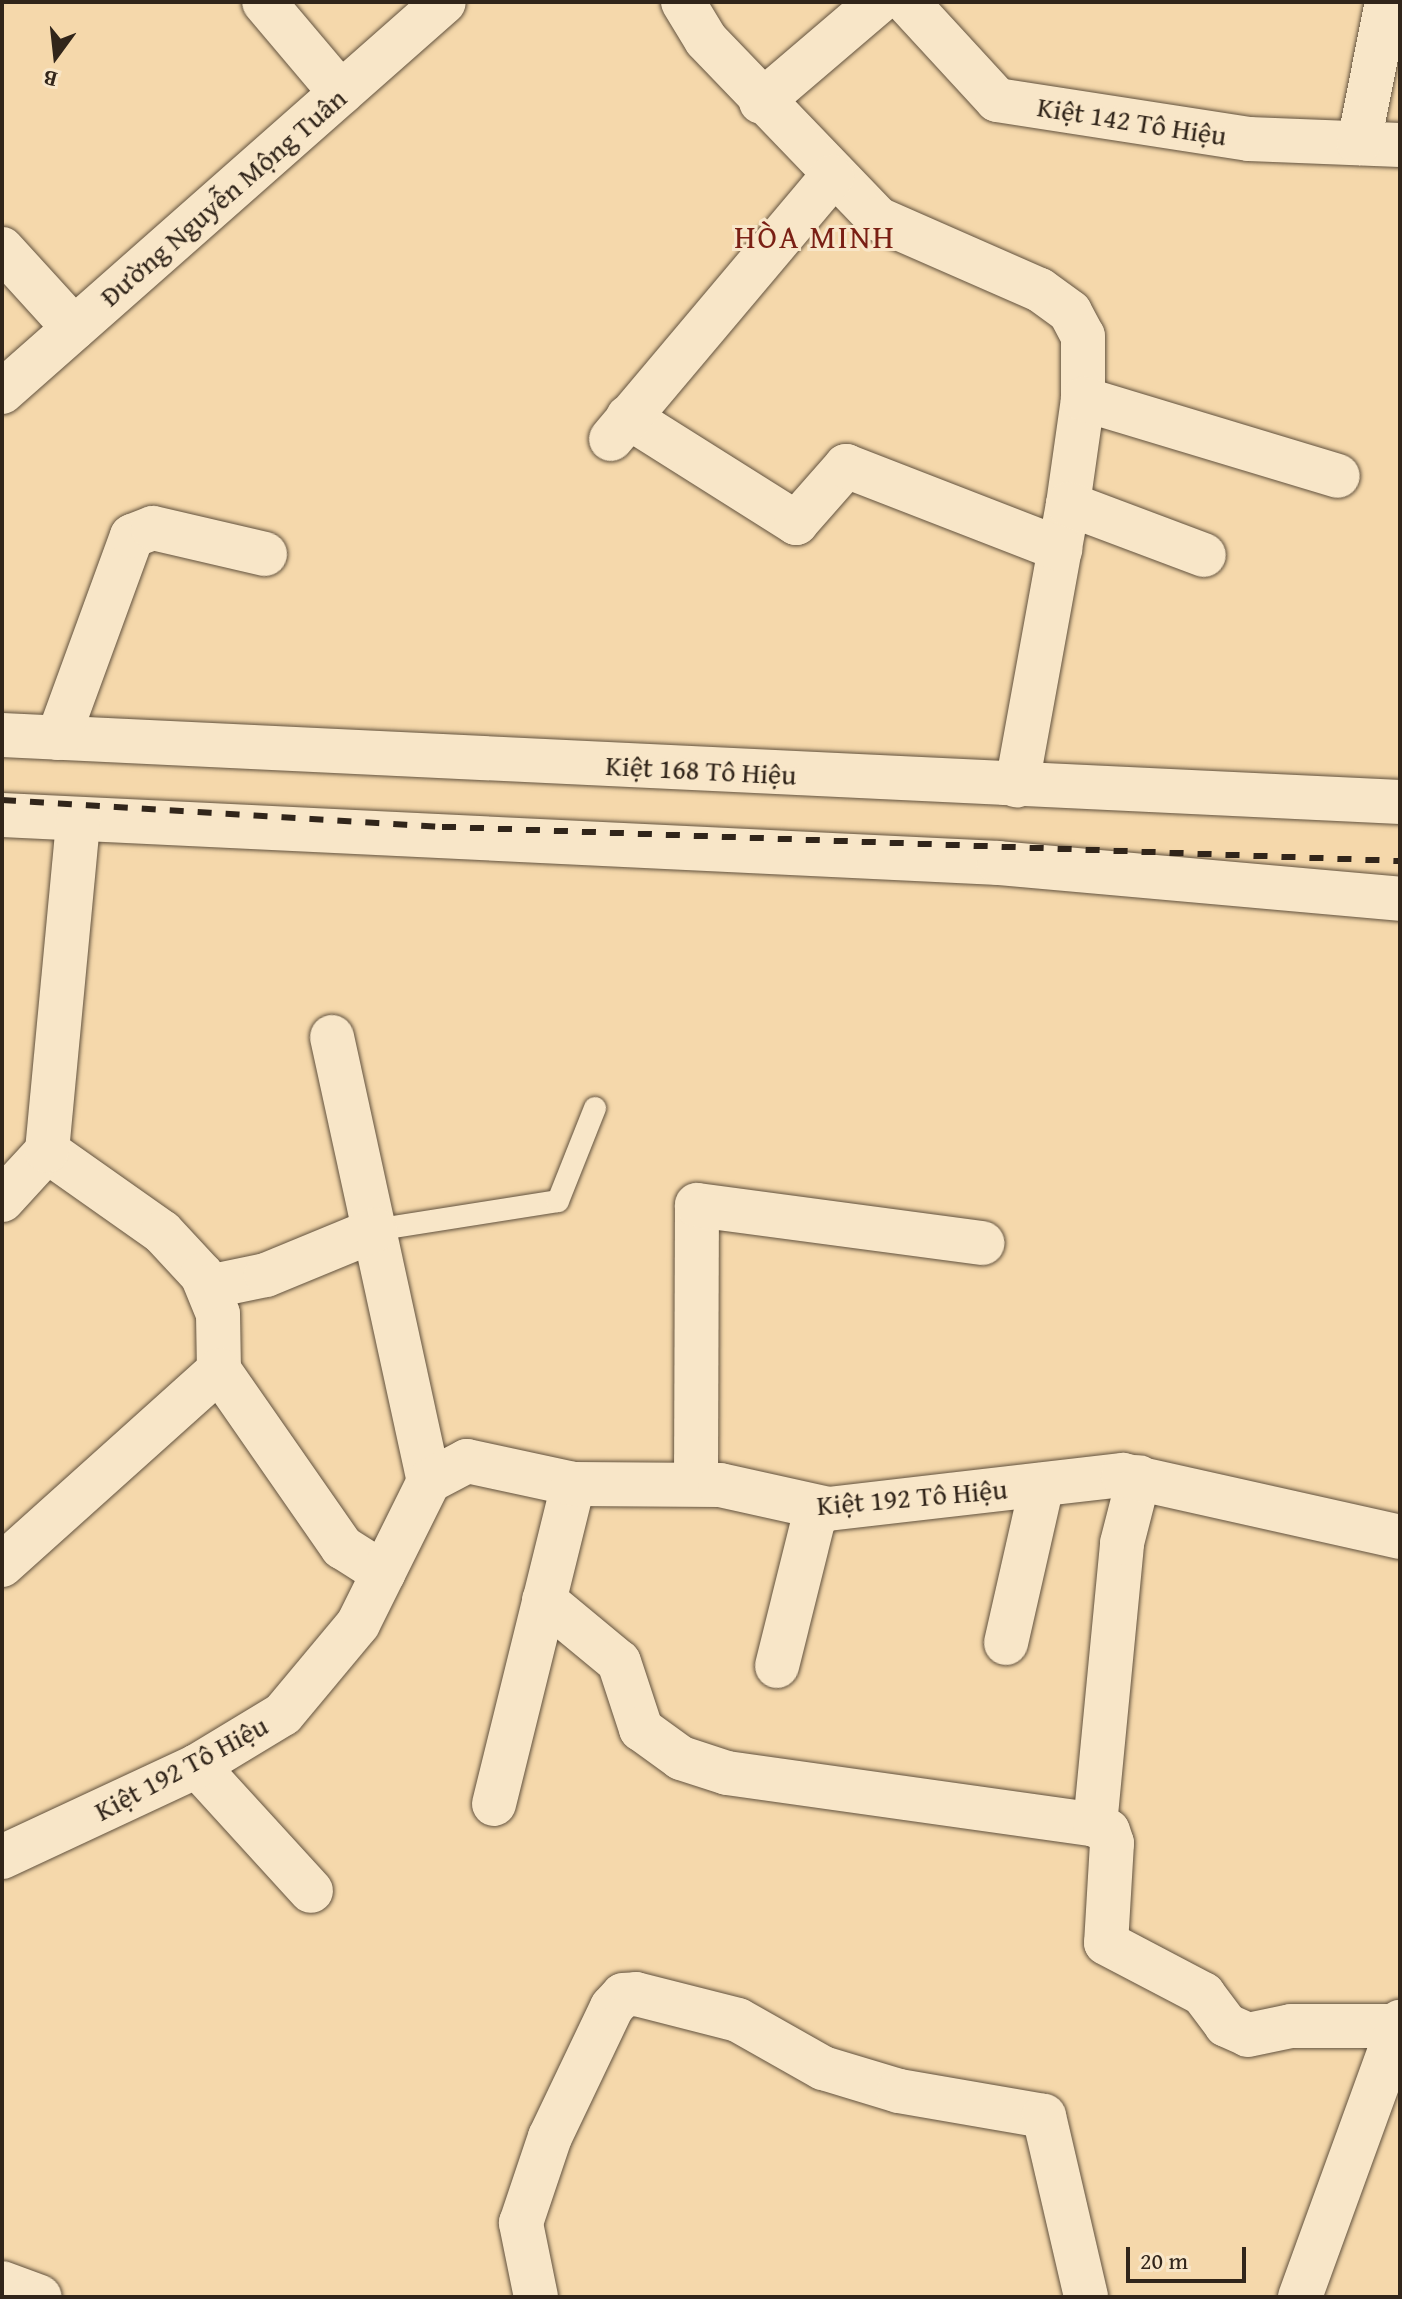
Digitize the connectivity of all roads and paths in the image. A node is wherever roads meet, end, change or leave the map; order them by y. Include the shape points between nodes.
1 (264, 2) edge
2 (444, 2) edge
3 (683, 2) edge
4 (878, 2) edge
5 (907, 2) edge
6 (1387, 2) edge
7 (341, 93) junction
8 (761, 102) junction
9 (1380, 144) edge
10 (832, 177) junction
11 (2, 249) edge
12 (74, 328) junction
13 (2, 392) edge
14 (1083, 399) junction
15 (1338, 476) dead end
16 (1068, 504) junction
17 (1060, 549) junction
18 (265, 554) dead end
19 (1204, 555) dead end
20 (2, 735) edge
21 (58, 738) junction
22 (1017, 785) junction
23 (1400, 802) edge
24 (2, 815) edge
25 (78, 821) junction
26 (1400, 899) edge
27 (332, 1037) dead end
28 (595, 1108) dead end
29 (47, 1151) junction
30 (2, 1200) edge
31 (375, 1230) junction
32 (982, 1243) dead end
33 (208, 1287) junction
34 (219, 1370) junction
35 (1139, 1477) junction
36 (429, 1481) junction
37 (696, 1482) junction
38 (573, 1484) junction
39 (1042, 1485) junction
40 (816, 1509) junction
41 (1400, 1537) edge
42 (2, 1565) edge
43 (383, 1573) junction
44 (544, 1600) junction
45 (1006, 1643) dead end
46 (777, 1666) dead end
47 (197, 1766) junction
48 (494, 1804) dead end
49 (1095, 1825) junction
50 (2, 1857) edge
51 (311, 1891) dead end
52 (1399, 2024) edge
53 (2, 2283) edge
54 (40, 2297) edge
55 (536, 2297) edge
56 (1086, 2297) edge
57 (1300, 2297) edge

1 - 7 street
2 - 7 street, Đường Nguyễn Mộng Tuân
3 - 8 street via 706,40
4 - 8 street
5 - 9 street, Kiệt 142 Tô Hiệu via 997,100 1249,139
6 - 9 street
7 - 12 street, Đường Nguyễn Mộng Tuân
8 - 10 street
10 - 14 street via 910,239 1040,290 1070,312 1083,336
10 - 17 street via 620,428 796,523 846,466
11 - 12 street
12 - 13 street, Đường Nguyễn Mộng Tuân
14 - 15 street
14 - 16 street
16 - 17 street
16 - 19 street
17 - 22 street
18 - 21 street via 153,528 132,536
20 - 21 street, Kiệt 168 Tô Hiệu
21 - 22 street, Kiệt 168 Tô Hiệu
22 - 23 street, Kiệt 168 Tô Hiệu
24 - 25 street
25 - 26 street via 999,863
25 - 29 street
27 - 31 street
28 - 31 lane via 558,1201
29 - 30 street
29 - 33 street via 162,1232
31 - 33 street via 245,1282
31 - 36 street
32 - 37 street via 697,1205
33 - 34 street via 218,1314
34 - 42 street
34 - 43 street via 342,1547
35 - 39 street, Kiệt 192 Tô Hiệu
35 - 41 street, Kiệt 192 Tô Hiệu
35 - 49 street via 1122,1543
36 - 38 street, Kiệt 192 Tô Hiệu via 454,1464 477,1461
36 - 43 street, Kiệt 192 Tô Hiệu
37 - 38 street, Kiệt 192 Tô Hiệu
37 - 40 street, Kiệt 192 Tô Hiệu
38 - 44 street
39 - 40 street, Kiệt 192 Tô Hiệu
39 - 45 street
40 - 46 street
43 - 47 street, Kiệt 192 Tô Hiệu via 358,1624 301,1696 255,1735
44 - 48 street
44 - 49 street via 619,1662 641,1729 681,1758 727,1773
47 - 50 street, Kiệt 192 Tô Hiệu
47 - 51 street
49 - 52 street via 1108,1831 1112,1843 1106,1943 1193,1987 1226,2025 1248,2035 1291,2026
52 - 57 street
53 - 54 street
55 - 56 street via 521,2223 550,2137 612,2007 623,1995 636,1994 738,2020 839,2073 1044,2116

